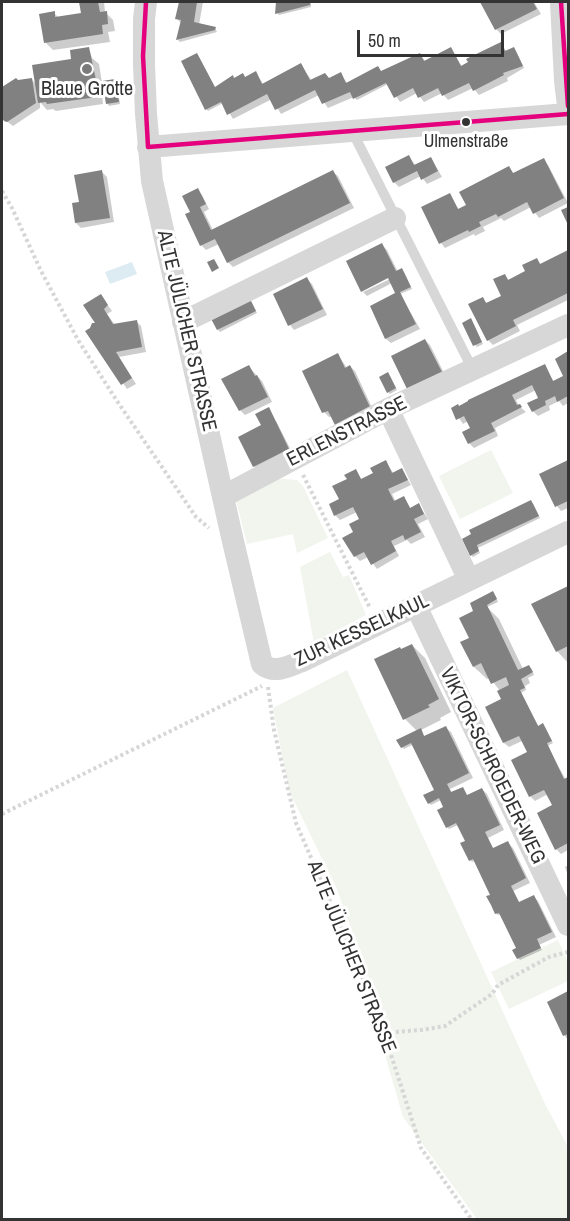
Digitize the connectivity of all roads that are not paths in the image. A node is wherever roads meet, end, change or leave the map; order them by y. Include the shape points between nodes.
1 (146, 2) edge
2 (561, 2) edge
3 (568, 106) edge
4 (568, 114) edge
5 (352, 131) junction
6 (148, 147) junction
7 (395, 218) junction
8 (183, 322) junction
9 (568, 325) edge
10 (473, 370) junction
11 (388, 409) junction
12 (224, 496) junction
13 (568, 532) edge
14 (469, 580) junction
15 (416, 606) junction
16 (259, 657) joint
17 (568, 925) edge

1 - 6 street, ALTE JÜLICHER STRASSE
2 - 3 street
4 - 5 street
5 - 6 street
5 - 7 lane
6 - 8 street, ALTE JÜLICHER STRASSE
7 - 8 street
7 - 10 lane
8 - 12 street, ALTE JÜLICHER STRASSE
9 - 10 street, ERLENSTRASSE
10 - 11 street, ERLENSTRASSE
11 - 12 street, ERLENSTRASSE
11 - 14 street
12 - 16 street, ALTE JÜLICHER STRASSE
13 - 14 street, ZUR KESSELKAUL
14 - 15 street, ZUR KESSELKAUL
15 - 16 street, ZUR KESSELKAUL via 285,668 268,669
15 - 17 street, VIKTOR-SCHROEDER-WEG

